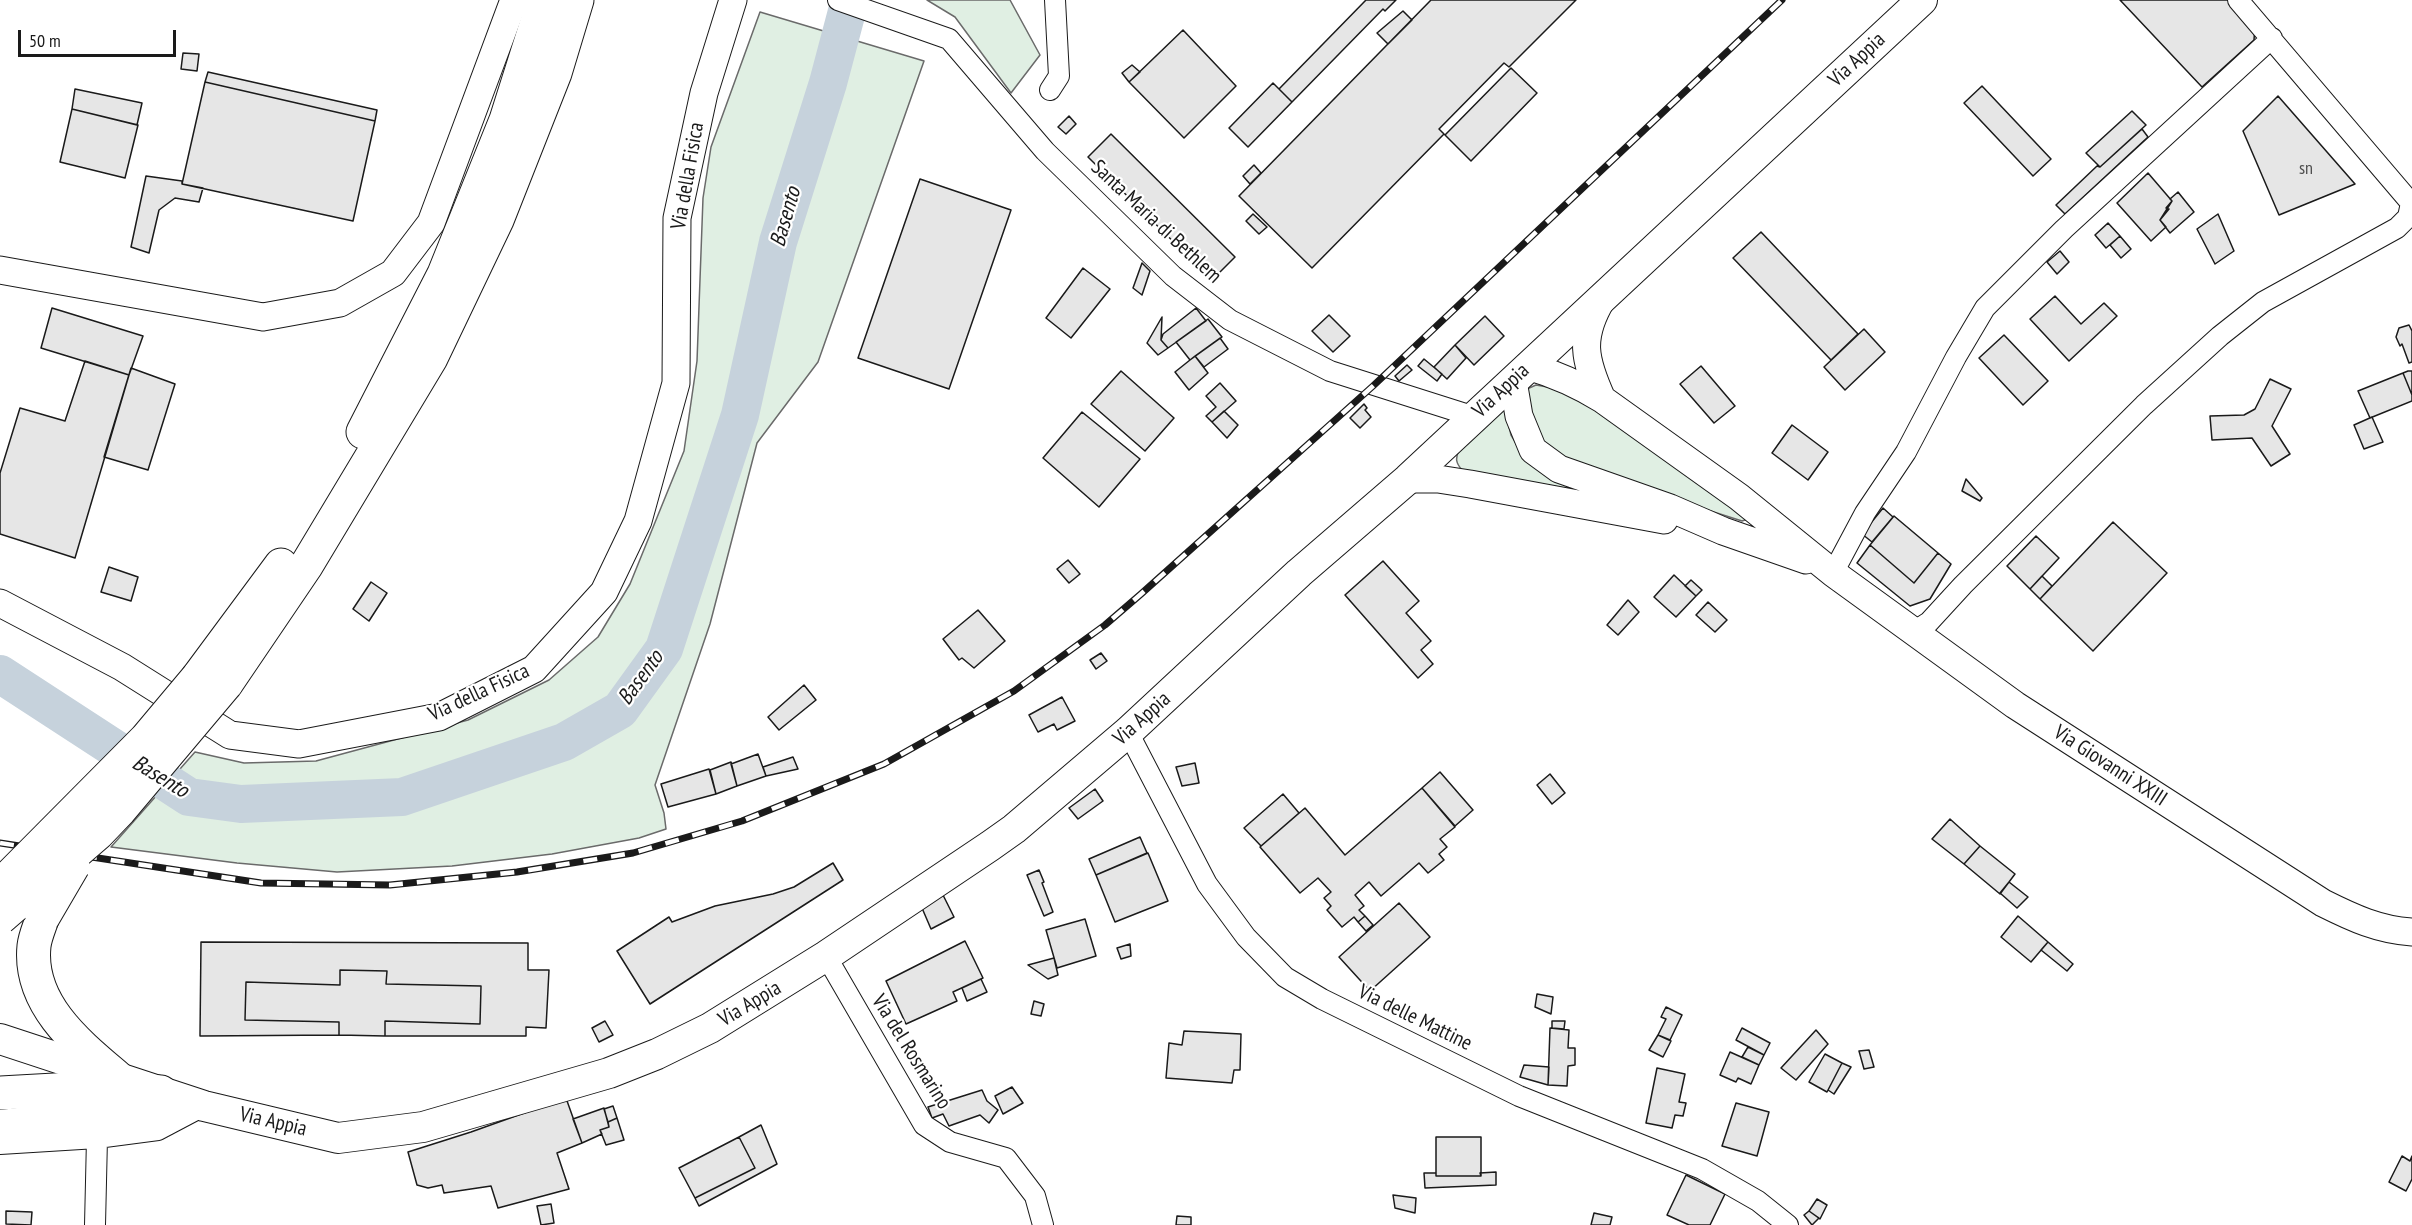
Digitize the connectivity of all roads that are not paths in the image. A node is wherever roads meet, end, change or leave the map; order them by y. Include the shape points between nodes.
1 (514, 0) edge
2 (544, 0) edge
3 (577, 0) edge
4 (733, 0) edge
5 (838, 0) edge
6 (1054, 0) edge
7 (1922, 0) edge
8 (2238, 0) edge
9 (2272, 38) junction
10 (1050, 90) dead end
11 (2412, 203) edge
12 (0, 270) edge
13 (1605, 294) junction
14 (1520, 373) junction
15 (1602, 399) junction
16 (1475, 417) junction
17 (1408, 479) junction
18 (1723, 531) junction
19 (1829, 570) junction
20 (0, 603) edge
21 (1915, 631) junction
22 (212, 680) junction
23 (1128, 732) junction
24 (98, 833) junction
25 (0, 886) edge
26 (0, 918) edge
27 (2412, 933) edge
28 (826, 956) junction
29 (0, 1039) edge
30 (117, 1077) junction
31 (161, 1092) junction
32 (0, 1093) edge
33 (204, 1106) junction
34 (0, 1125) edge
35 (97, 1138) junction
36 (0, 1144) edge
37 (95, 1225) edge
38 (1042, 1225) edge
39 (1788, 1225) edge

1 - 12 street via 431,223 393,273 340,303 263,317
2 - 22 highway via 506,120 444,274 368,424
3 - 22 highway via 555,73 497,220 431,358 306,566
4 - 20 street, Via della Fisica via 704,93 677,218 676,383 638,521 604,592 534,669 439,717 299,744 230,735 122,667
5 - 16 street, Santa Maria di Bethlem via 948,39 1052,158 1173,276 1230,320 1330,371
6 - 10 street via 1059,76
7 - 13 main road, Via Appia
8 - 9 street
9 - 11 street
9 - 19 street via 1984,308 1906,452
11 - 21 street via 2408,217 2397,228 2264,302 2220,336 2144,405 1929,622
13 - 14 main road, Via Appia
13 - 15 street via 1590,319 1587,335 1589,367
14 - 15 street via 1556,374
14 - 16 main road, Via Appia
14 - 18 street via 1523,425 1533,450 1545,461
15 - 19 street via 1739,497
16 - 17 main road, Via Appia
17 - 18 street via 1470,484
17 - 23 main road, Via Appia via 1299,573
18 - 19 street
19 - 21 street, Via Giovanni XXIII
21 - 27 street, Via Giovanni XXIII via 2015,705 2323,903 2362,923
22 - 24 highway, bridge via 120,810
22 - 25 highway, bridge via 146,739
23 - 28 main road, Via Appia via 1014,829
23 - 39 street, Via delle Mattine via 1207,884 1246,937 1285,977 1519,1096 1702,1169 1758,1201
24 - 26 highway, bridge
24 - 30 highway, bridge via 68,873 42,919 34,945 34,968 55,1018
28 - 33 main road, Via Appia via 710,1028 657,1054 609,1073 423,1127 338,1138
28 - 38 street, Via del Rosmarino via 924,1125 950,1142 1006,1158 1035,1196
29 - 30 main road
30 - 31 main road
31 - 32 highway via 91,1088
31 - 33 main road
33 - 34 main road via 128,1110
33 - 35 street via 158,1130
35 - 36 street
35 - 37 street

